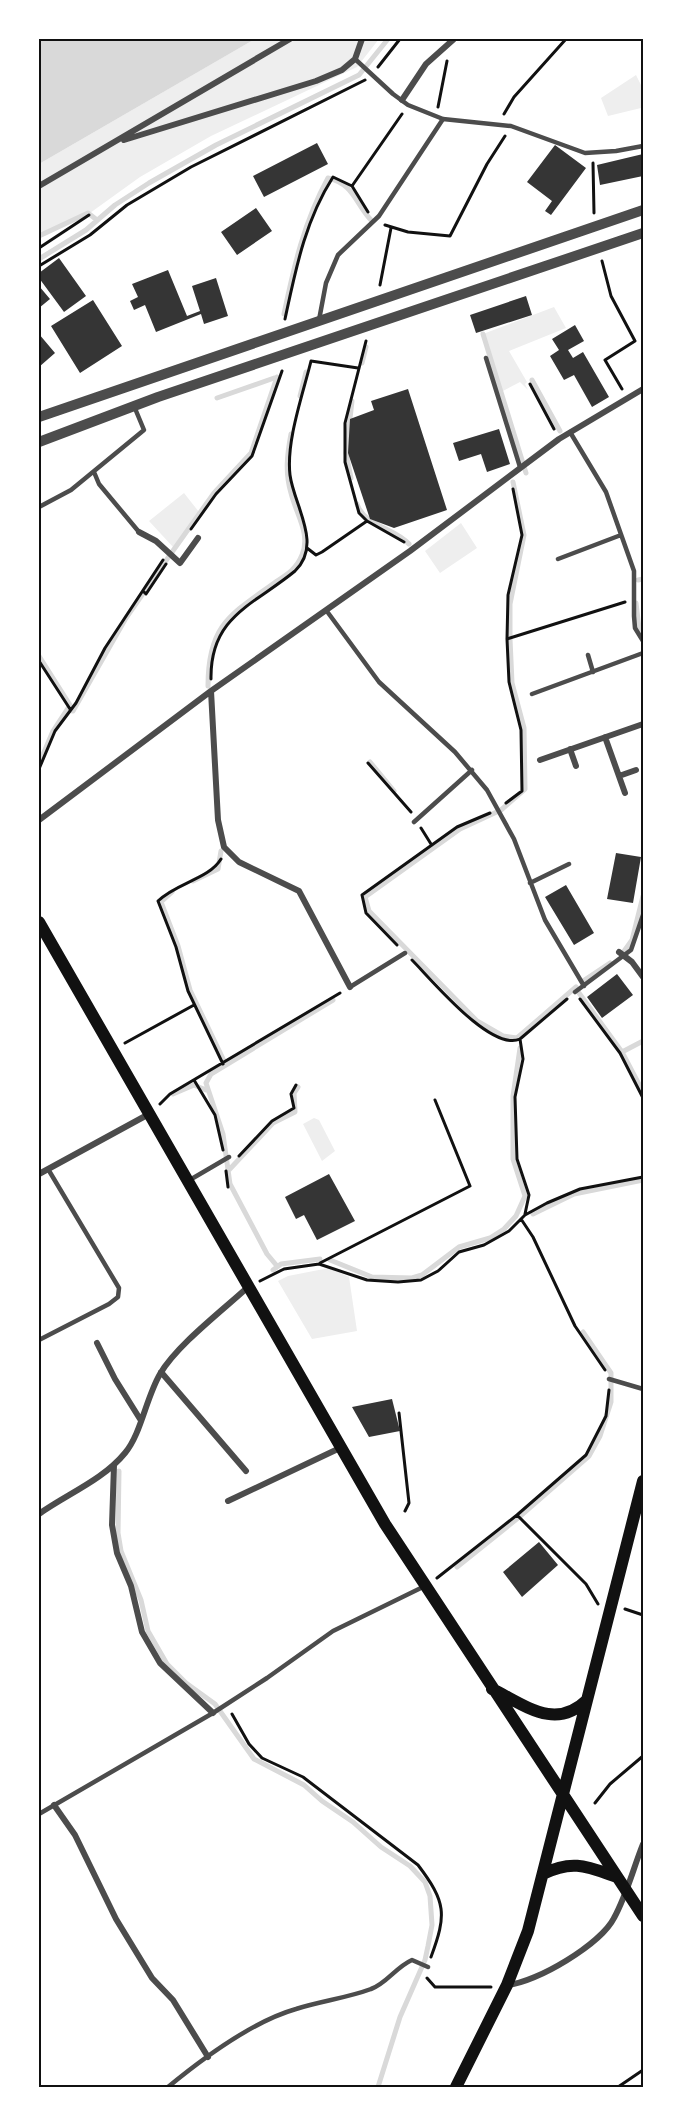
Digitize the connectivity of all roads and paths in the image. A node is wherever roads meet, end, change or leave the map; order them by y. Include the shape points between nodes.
1 (290, 39) edge
2 (362, 39) edge
3 (400, 39) edge
4 (454, 39) edge
5 (566, 39) edge
6 (447, 46) junction
7 (358, 61) junction
8 (371, 74) junction
9 (405, 103) junction
10 (443, 119) junction
11 (498, 124) junction
12 (511, 126) junction
13 (115, 143) junction
14 (643, 146) edge
15 (594, 153) junction
16 (39, 186) edge
17 (352, 186) junction
18 (643, 210) edge
19 (594, 214) dead end
20 (89, 215) dead end
21 (375, 220) junction
22 (391, 228) junction
23 (643, 232) edge
24 (39, 248) edge
25 (600, 253) dead end
26 (39, 266) edge
27 (379, 287) dead end
28 (285, 319) dead end
29 (319, 320) junction
30 (366, 341) dead end
31 (486, 358) dead end
32 (358, 368) junction
33 (282, 370) dead end
34 (530, 384) dead end
35 (643, 389) edge
36 (627, 398) junction
37 (134, 406) junction
38 (39, 417) edge
39 (570, 432) junction
40 (559, 439) junction
41 (39, 442) edge
42 (520, 467) junction
43 (94, 472) junction
44 (506, 477) junction
45 (39, 507) edge
46 (367, 521) junction
47 (190, 530) dead end
48 (139, 532) joint
49 (621, 535) junction
50 (198, 538) dead end
51 (308, 548) junction
52 (410, 551) junction
53 (169, 555) junction
54 (558, 559) dead end
55 (633, 600) junction
56 (326, 610) junction
57 (507, 639) junction
58 (643, 641) edge
59 (643, 653) edge
60 (588, 655) dead end
61 (39, 661) edge
62 (593, 672) junction
63 (211, 691) junction
64 (532, 694) dead end
65 (70, 709) junction
66 (643, 724) edge
67 (605, 737) junction
68 (570, 749) junction
69 (540, 760) dead end
70 (368, 763) dead end
71 (576, 766) dead end
72 (39, 769) edge
73 (472, 770) junction
74 (636, 770) dead end
75 (619, 776) junction
76 (625, 793) dead end
77 (404, 801) dead end
78 (498, 809) junction
79 (39, 820) edge
80 (414, 822) dead end
81 (226, 851) junction
82 (569, 864) dead end
83 (530, 883) junction
84 (643, 915) edge
85 (39, 922) edge
86 (405, 953) junction
87 (622, 955) junction
88 (643, 977) edge
89 (584, 986) junction
90 (350, 987) junction
91 (575, 992) junction
92 (194, 1005) junction
93 (520, 1039) junction
94 (114, 1050) junction
95 (223, 1064) junction
96 (194, 1080) junction
97 (296, 1085) dead end
98 (643, 1098) edge
99 (435, 1100) dead end
100 (150, 1113) junction
101 (227, 1158) joint
102 (48, 1169) junction
103 (39, 1174) edge
104 (643, 1177) edge
105 (188, 1181) junction
106 (228, 1187) dead end
107 (525, 1215) junction
108 (522, 1219) junction
109 (319, 1264) junction
110 (248, 1287) junction
111 (39, 1340) edge
112 (97, 1343) dead end
113 (161, 1372) junction
114 (609, 1379) junction
115 (643, 1389) edge
116 (399, 1413) dead end
117 (140, 1419) junction
118 (341, 1447) junction
119 (114, 1465) junction
120 (246, 1471) dead end
121 (643, 1481) edge
122 (228, 1502) dead end
123 (405, 1511) dead end
124 (39, 1514) edge
125 (518, 1515) junction
126 (563, 1559) dead end
127 (425, 1586) junction
128 (492, 1689) junction
129 (587, 1700) junction
130 (226, 1705) junction
131 (213, 1713) junction
132 (643, 1756) edge
133 (564, 1797) junction
134 (595, 1803) dead end
135 (54, 1805) junction
136 (39, 1814) edge
137 (643, 1844) edge
138 (543, 1874) junction
139 (617, 1877) junction
140 (626, 1891) junction
141 (643, 1916) edge
142 (428, 1967) junction
143 (507, 1985) junction
144 (208, 2057) junction
145 (643, 2070) edge
146 (168, 2087) edge
147 (456, 2087) edge
148 (618, 2087) edge

1 - 13 street
2 - 7 street
3 - 8 path
4 - 6 street
5 - 11 path via 514,97
6 - 9 street via 426,64
6 - 10 path via 438,111
7 - 8 lane
7 - 13 street via 316,81
8 - 9 lane
8 - 26 path via 191,167 127,205 90,235
9 - 10 lane
9 - 17 path
10 - 11 lane
10 - 21 lane
11 - 12 lane
12 - 15 lane via 576,151
12 - 22 path via 450,237
13 - 16 street
14 - 15 lane
15 - 19 path
17 - 21 path
17 - 28 path via 333,177 321,197 302,240
18 - 29 street
20 - 24 path
21 - 22 path
21 - 29 lane via 338,255 326,283
22 - 27 path
23 - 37 street
25 - 36 path via 606,285 635,341 605,360
29 - 38 street
30 - 32 path
31 - 42 lane
32 - 46 path via 345,423 345,462 357,510
32 - 51 path via 311,361 290,456 290,476
33 - 47 path via 252,456 216,494
34 - 40 path
35 - 36 street
36 - 39 street
37 - 41 street
37 - 43 lane via 144,430
39 - 40 street
39 - 49 lane via 606,492
40 - 42 street
42 - 44 street
43 - 45 lane
43 - 48 lane via 99,484
44 - 52 street
44 - 57 path via 512,485 522,536 508,595
46 - 51 path via 316,555
46 - 52 path via 403,540
48 - 53 street via 156,541
49 - 54 lane
49 - 55 lane via 634,571
50 - 53 street via 180,562
51 - 63 path via 295,572 225,626 212,663
52 - 56 street
53 - 65 path via 105,648
55 - 57 path
55 - 58 lane via 635,628
56 - 63 street
56 - 73 lane via 379,681
57 - 78 path via 509,682 521,729 523,782 522,791
59 - 62 lane
60 - 62 lane
61 - 65 path
62 - 64 lane
63 - 79 street
63 - 81 street via 218,820
65 - 72 path via 55,731
66 - 67 street
67 - 68 street
67 - 75 street
68 - 69 street
68 - 71 street
70 - 77 path via 400,802
73 - 78 lane
73 - 80 lane
74 - 75 street
75 - 76 street
78 - 83 lane
78 - 86 path via 458,827 362,895 366,913
81 - 90 street via 246,866 299,891
81 - 92 path via 216,867 179,885 158,901
82 - 83 lane
83 - 89 lane via 545,920
84 - 87 lane via 634,945
85 - 94 main road
86 - 90 lane
86 - 93 path via 474,1023 503,1039
87 - 88 street
87 - 89 lane
89 - 91 lane
90 - 95 path
91 - 93 path
91 - 98 path via 620,1053
92 - 94 path
92 - 95 path
93 - 107 path via 523,1059 515,1097 517,1159 529,1195
94 - 100 main road
95 - 96 path
96 - 100 path via 170,1094
96 - 101 path via 215,1115
97 - 106 path via 291,1094 292,1111 272,1121 226,1171
99 - 109 path via 470,1186
100 - 102 street
100 - 105 main road
101 - 105 lane
102 - 103 street
102 - 111 lane via 119,1288 109,1305
104 - 107 path via 570,1192
105 - 110 main road
107 - 108 path
108 - 109 path via 496,1239 459,1252 421,1280 367,1280
108 - 114 path via 575,1326
109 - 110 path via 284,1269
110 - 113 street
110 - 118 main road
112 - 117 street
113 - 117 street
113 - 120 street
114 - 115 lane
114 - 125 path via 606,1416 586,1455
116 - 123 path via 409,1503
117 - 119 street via 135,1439
118 - 122 street
118 - 127 main road
119 - 124 street
119 - 131 street via 112,1525 142,1632 159,1663
121 - 129 main road
125 - 126 path
125 - 127 path
127 - 128 main road
127 - 130 lane via 333,1631
128 - 129 main road via 540,1712 559,1716 574,1711
128 - 133 main road
129 - 133 main road
130 - 131 lane
130 - 142 path via 262,1758 303,1777 418,1865 432,1884 443,1911
131 - 135 lane
132 - 134 path via 610,1784
133 - 138 main road
133 - 139 main road
135 - 136 lane
135 - 144 street via 75,1835 116,1918 152,1978 173,2000
137 - 140 street
138 - 139 main road via 560,1865 573,1865
138 - 143 main road via 528,1931
139 - 140 main road
140 - 141 main road
140 - 143 street via 614,1919 587,1945 551,1971 521,1984
142 - 143 path via 427,1980 435,1987
142 - 144 lane via 412,1960 400,1965 374,1989 294,2009
143 - 147 main road
144 - 146 lane
145 - 148 path

